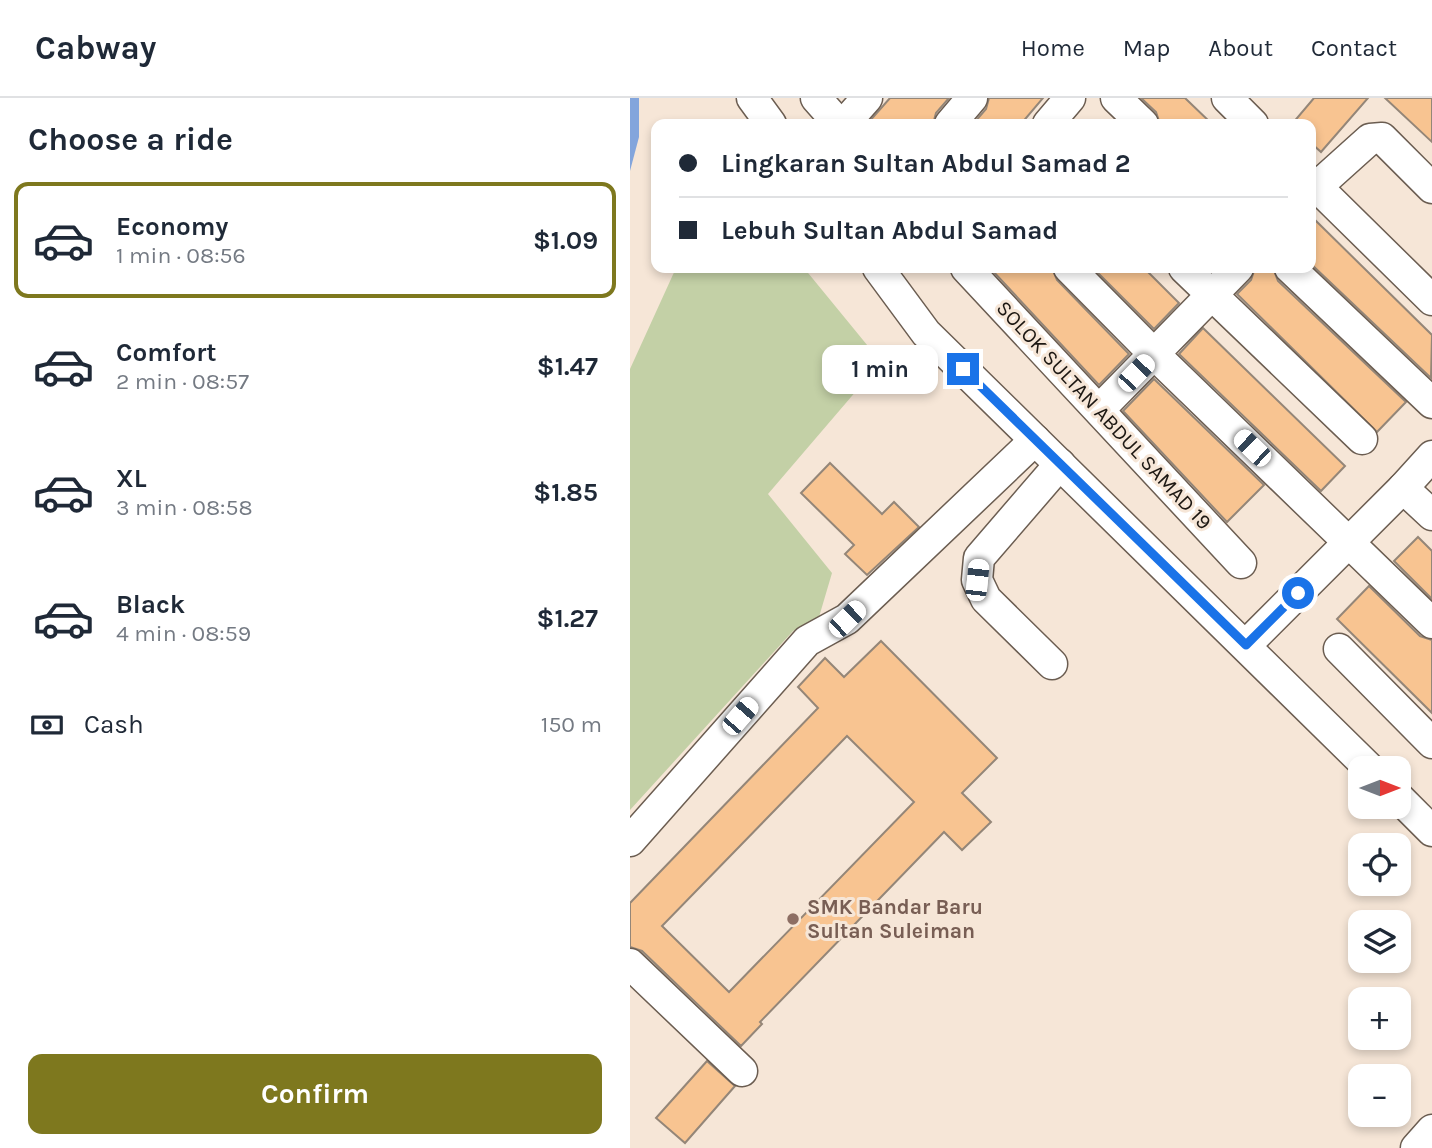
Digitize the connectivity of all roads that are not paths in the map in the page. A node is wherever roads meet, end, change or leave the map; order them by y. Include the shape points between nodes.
1 (751, 98) edge
2 (816, 98) edge
3 (867, 98) edge
4 (972, 98) edge
5 (1070, 98) edge
6 (1116, 98) edge
7 (1227, 98) edge
8 (767, 119) edge
9 (835, 119) edge
10 (848, 119) edge
11 (954, 119) edge
12 (1052, 119) edge
13 (1138, 119) edge
14 (1249, 119) edge
15 (1316, 184) edge
16 (1432, 188) edge
17 (1316, 189) edge
18 (882, 273) edge
19 (971, 273) edge
20 (1074, 273) edge
21 (1189, 273) edge
22 (1233, 273) edge
23 (1295, 273) edge
24 (1212, 295) junction
25 (1432, 300) edge
26 (1154, 354) junction
27 (1432, 403) edge
28 (1099, 410) junction
29 (1362, 439) dead end
30 (1035, 440) junction
31 (1432, 456) edge
32 (1059, 464) junction
33 (1403, 488) junction
34 (1432, 516) edge
35 (1350, 541) junction
36 (1241, 563) dead end
37 (1432, 623) edge
38 (1246, 645) junction
39 (1339, 649) dead end
40 (1052, 664) dead end
41 (1432, 743) edge
42 (1357, 756) edge
43 (1411, 810) edge
44 (1432, 831) edge
45 (630, 841) edge
46 (630, 964) edge
47 (742, 1071) dead end
48 (1432, 1130) edge
49 (1416, 1148) edge

1 - 8 street
2 - 9 street
3 - 10 street
4 - 11 street
5 - 12 street
6 - 13 street
7 - 14 street
15 - 16 street via 1376,137
17 - 25 street
18 - 30 street via 926,333
19 - 28 street, SOLOK SULTAN ABDUL SAMAD 19
20 - 26 street
21 - 24 street
22 - 24 street
23 - 27 street
24 - 26 street
24 - 29 street
26 - 28 street
26 - 35 street
28 - 36 street, SOLOK SULTAN ABDUL SAMAD 19
30 - 32 street
30 - 45 street via 847,619 807,641
31 - 33 street
32 - 38 street
32 - 40 street via 979,558 977,580 986,599
33 - 34 street
33 - 35 street
35 - 37 street
35 - 38 street
38 - 42 street
39 - 41 street
43 - 44 street
46 - 47 street
48 - 49 street

